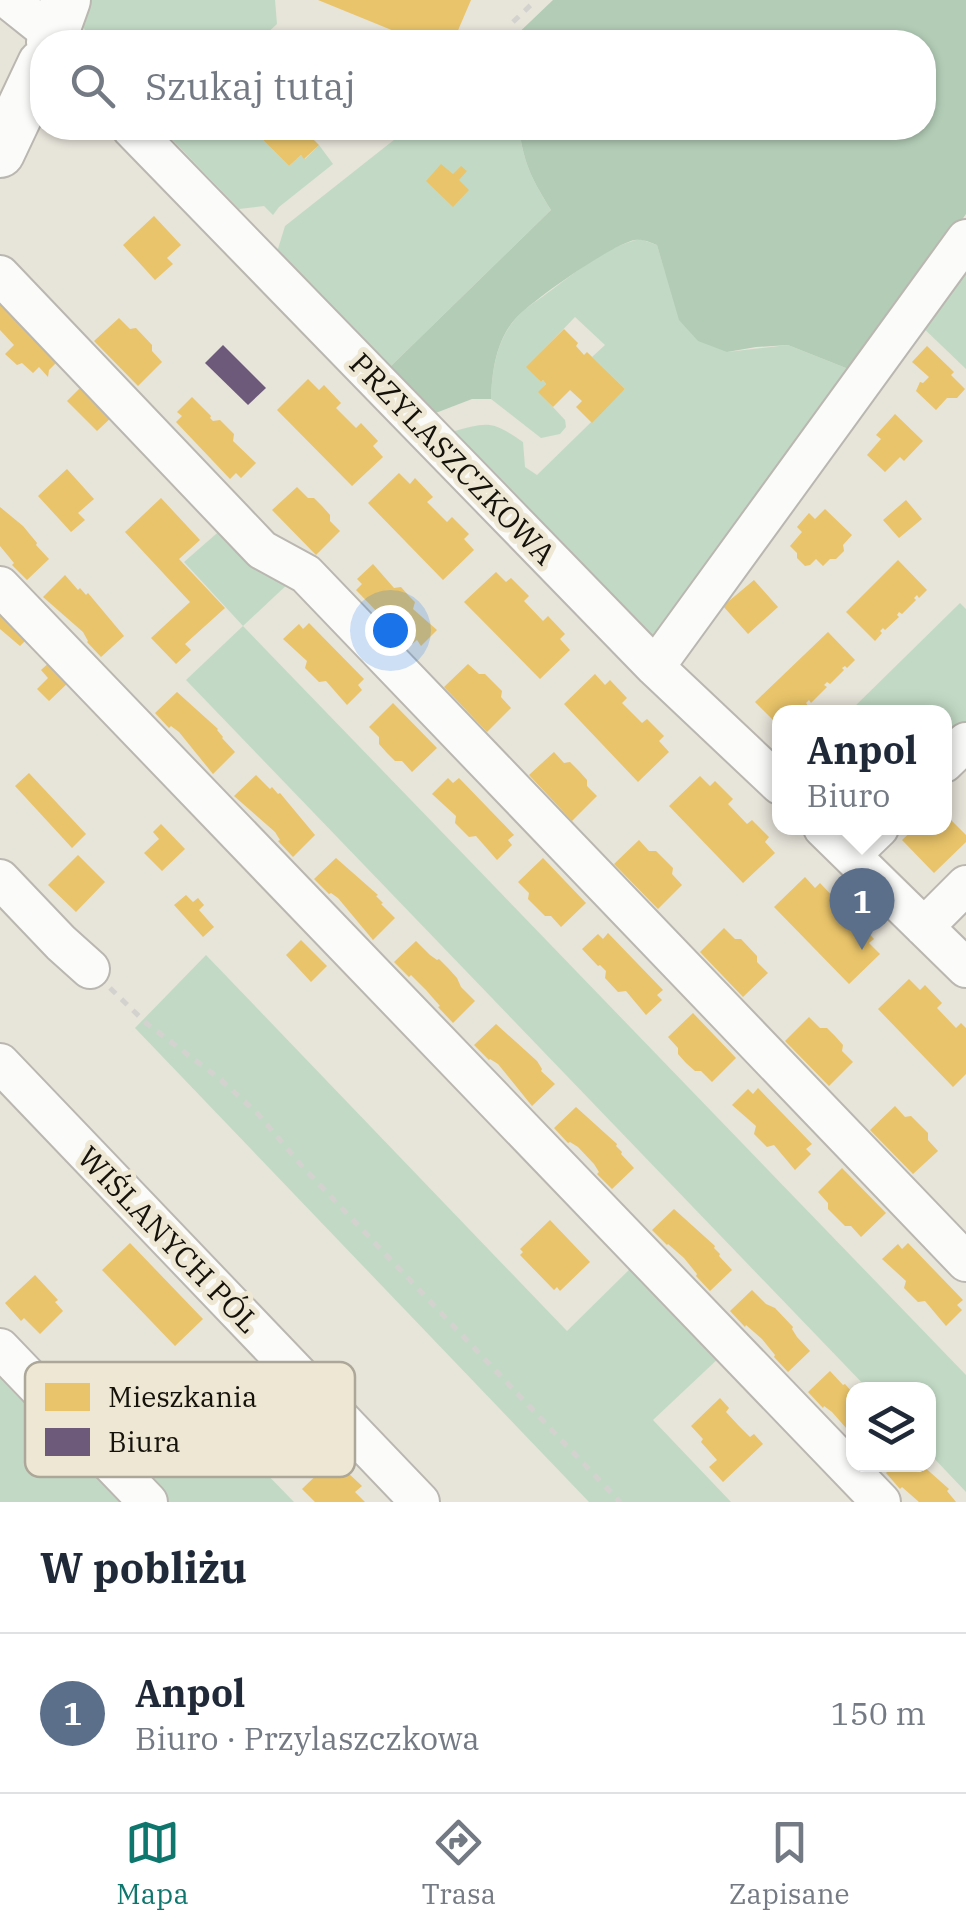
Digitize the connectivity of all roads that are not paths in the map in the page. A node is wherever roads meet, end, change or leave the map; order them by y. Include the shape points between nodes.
1 (8, 0) edge
2 (46, 30) edge
3 (30, 89) edge
4 (143, 140) edge
5 (0, 152) edge
6 (966, 238) edge
7 (0, 275) edge
8 (0, 586) edge
9 (656, 667) junction
10 (772, 777) edge
11 (830, 835) edge
12 (872, 835) edge
13 (851, 855) junction
14 (0, 879) edge
15 (966, 886) edge
16 (924, 926) junction
17 (90, 968) road end
18 (966, 968) edge
19 (0, 1063) edge
20 (966, 1262) edge
21 (0, 1348) edge
22 (286, 1362) edge
23 (25, 1374) edge
24 (355, 1434) edge
25 (124, 1477) edge
26 (148, 1502) edge
27 (420, 1502) edge
28 (882, 1502) edge

1 - 2 street
3 - 5 main road
4 - 9 street, PRZYLASZCZKOWA
6 - 9 street
7 - 20 street via 262,550 306,574
8 - 28 street
9 - 10 street, PRZYLASZCZKOWA
11 - 13 street
12 - 13 street
13 - 16 street
14 - 17 street
15 - 16 street
16 - 18 street
19 - 22 street, WIŚLANYCH PÓL
21 - 23 street
24 - 27 street, WIŚLANYCH PÓL
25 - 26 street

